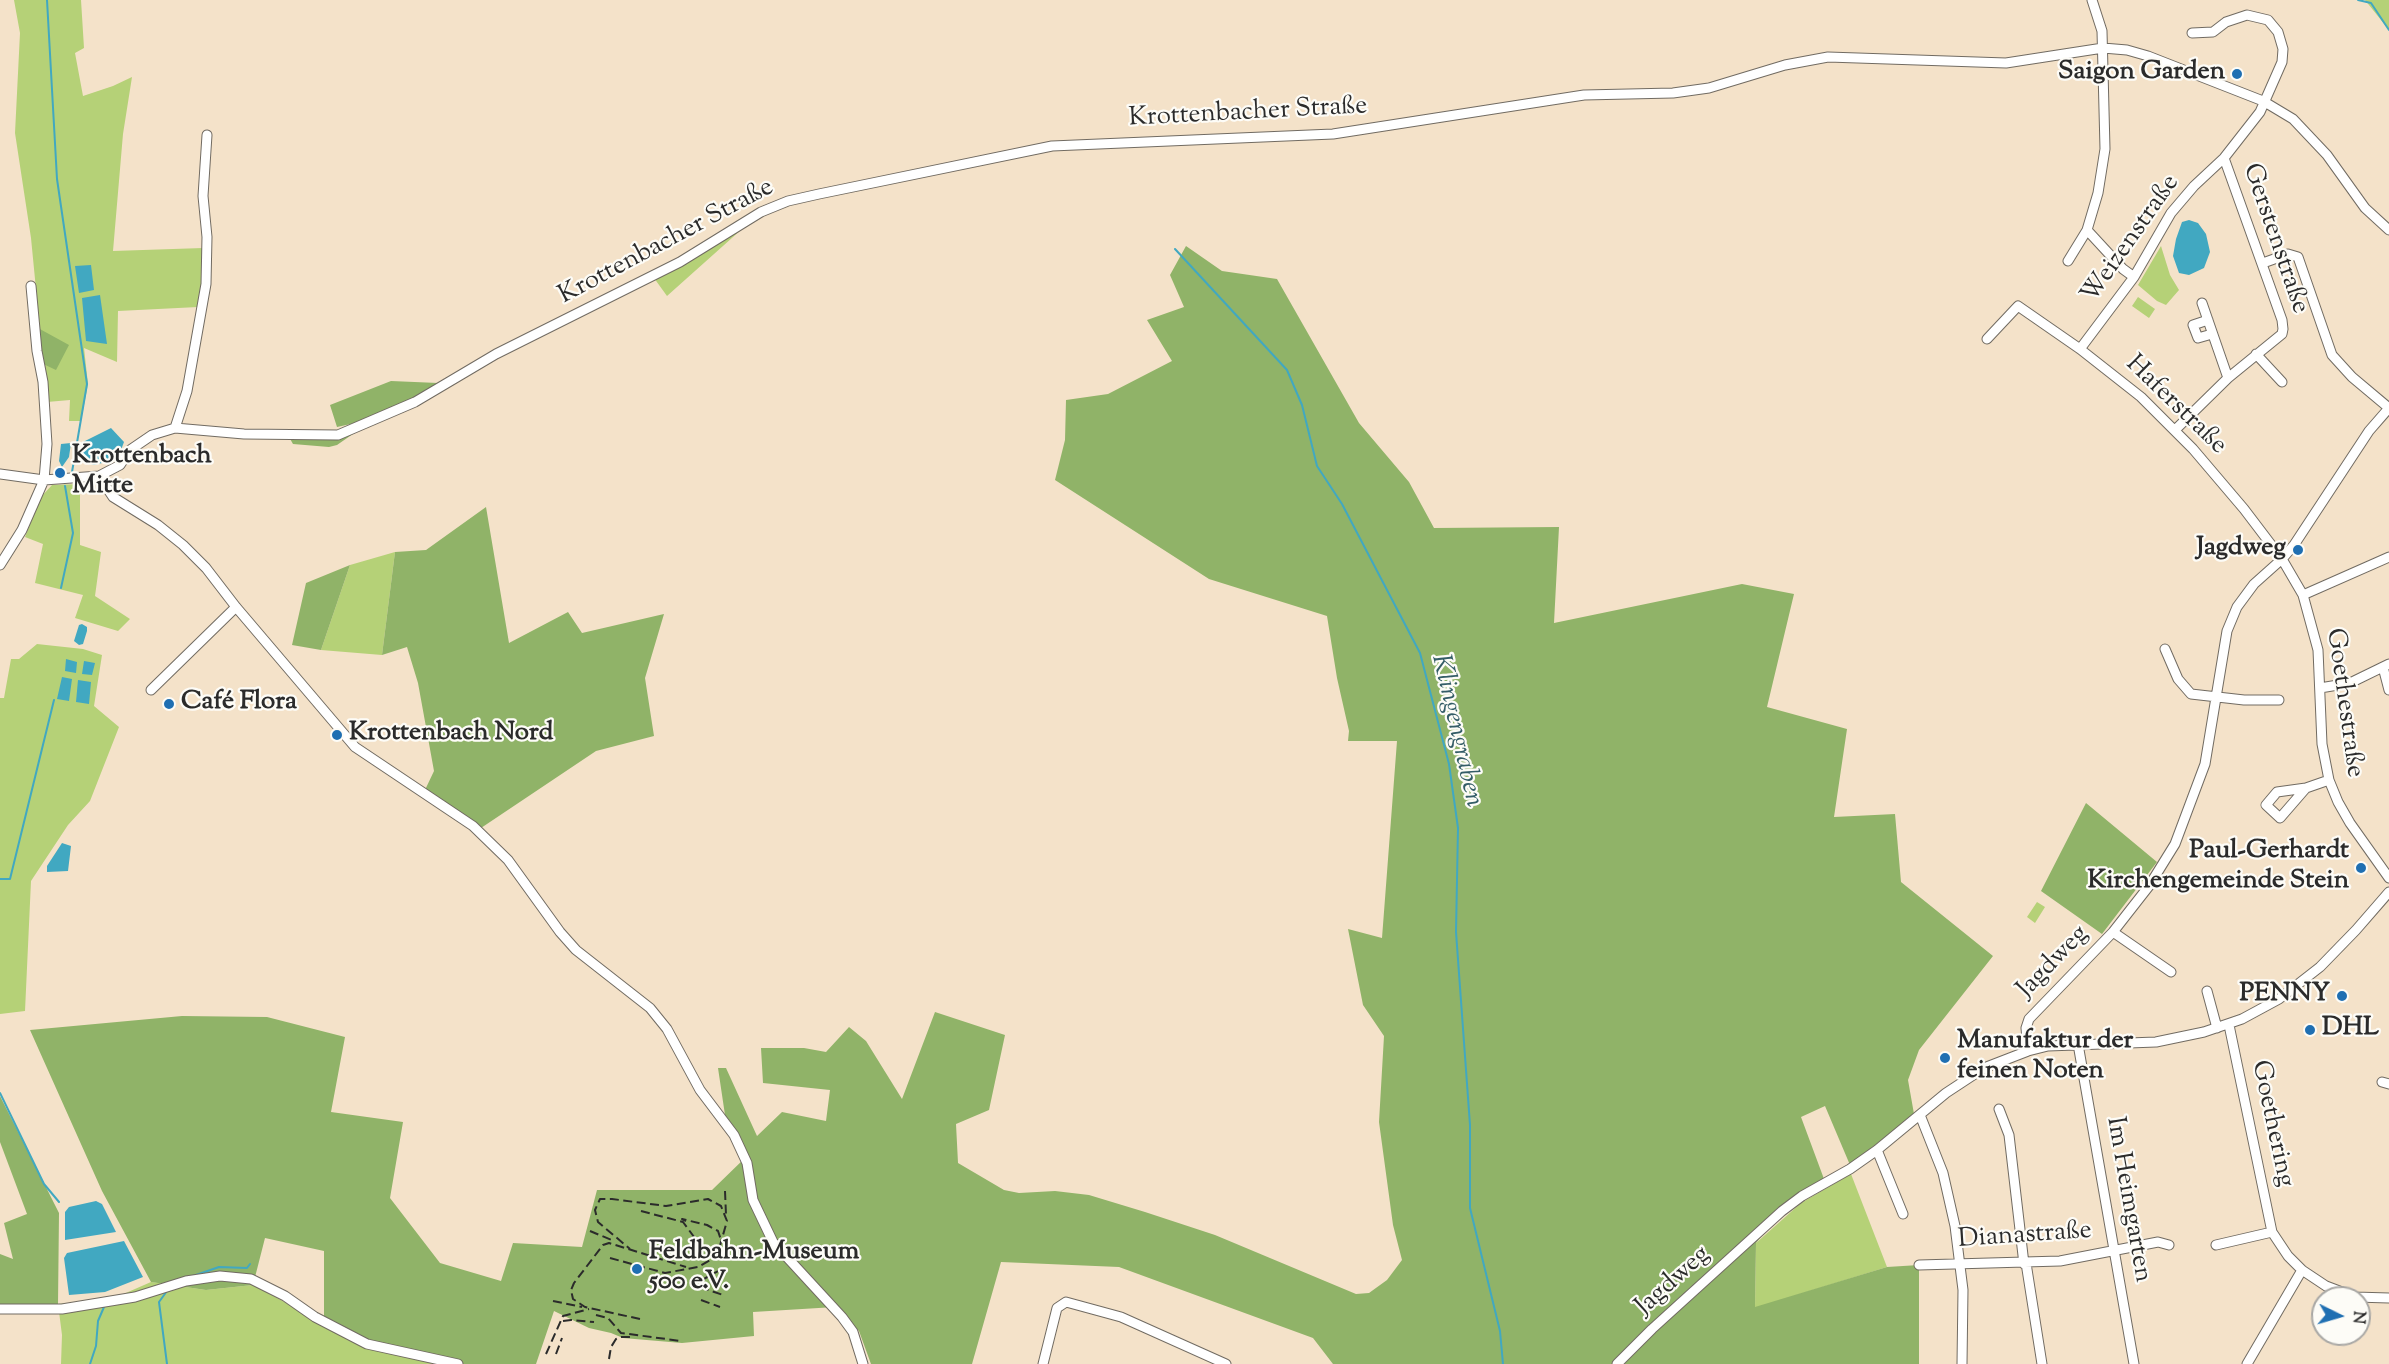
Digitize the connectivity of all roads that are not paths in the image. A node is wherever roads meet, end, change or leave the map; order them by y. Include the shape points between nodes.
1 (2092, 0) edge
2 (2192, 33) dead end
3 (2103, 48) junction
4 (2263, 101) junction
5 (207, 135) dead end
6 (2224, 158) junction
7 (2087, 230) junction
8 (2389, 230) edge
9 (2068, 261) dead end
10 (2263, 263) junction
11 (2134, 277) junction
12 (31, 286) dead end
13 (2202, 303) dead end
14 (2208, 320) junction
15 (2212, 334) junction
16 (1987, 339) dead end
17 (2080, 349) junction
18 (2256, 354) junction
19 (2228, 378) junction
20 (2282, 382) dead end
21 (2389, 408) edge
22 (175, 428) junction
23 (2175, 430) junction
24 (0, 474) edge
25 (99, 476) junction
26 (44, 480) junction
27 (2389, 557) edge
28 (2282, 559) junction
29 (0, 565) edge
30 (2303, 595) junction
31 (236, 607) junction
32 (2165, 649) dead end
33 (2386, 665) edge
34 (2320, 688) junction
35 (151, 690) dead end
36 (2389, 690) edge
37 (2216, 698) junction
38 (2279, 700) dead end
39 (2329, 780) junction
40 (2306, 788) dead end
41 (2389, 878) edge
42 (2389, 892) edge
43 (2113, 932) junction
44 (2171, 972) dead end
45 (2207, 991) dead end
46 (2229, 1025) junction
47 (2217, 1028) junction
48 (2078, 1044) junction
49 (2028, 1051) junction
50 (1999, 1109) dead end
51 (1920, 1116) junction
52 (1877, 1150) junction
53 (1903, 1215) dead end
54 (2272, 1232) junction
55 (2169, 1245) dead end
56 (2216, 1245) dead end
57 (2114, 1251) junction
58 (1961, 1263) junction
59 (2025, 1264) junction
60 (1919, 1265) dead end
61 (2302, 1270) junction
62 (2389, 1298) edge
63 (0, 1309) edge
64 (458, 1364) edge
65 (863, 1364) edge
66 (1043, 1364) edge
67 (1226, 1364) edge
68 (1617, 1364) edge
69 (1962, 1364) edge
70 (2042, 1364) edge
71 (2134, 1364) edge
72 (2247, 1364) edge

1 - 3 street
2 - 4 street, Weizenstraße via 2213,32 2226,22 2247,15 2268,20 2278,32 2283,56
3 - 4 street, Krottenbacher Straße via 2148,56
3 - 7 street via 2105,149
3 - 22 street, Krottenbacher Straße via 2006,63 1828,57 1785,65 1709,88 1584,95 1333,134 1052,146 788,201 760,212 680,262 496,354 415,402 338,435 244,434
4 - 6 street, Weizenstraße
4 - 8 street, Krottenbacher Straße via 2300,126 2327,154 2365,208
5 - 22 street via 203,196 206,284 187,391
6 - 10 street, Gerstenstraße
6 - 11 street, Weizenstraße via 2171,213
7 - 9 street
7 - 11 street
10 - 18 street, Gerstenstraße via 2283,329
10 - 21 street via 2288,254 2298,257 2332,355
11 - 17 street, Weizenstraße
12 - 26 street via 44,391
13 - 14 street
14 - 15 street
14 - 15 street via 2193,325 2198,338
15 - 19 street
16 - 17 street, Haferstraße via 2018,306
17 - 23 street, Haferstraße
18 - 19 street, Gerstenstraße
18 - 20 street
19 - 23 street, Gerstenstraße
21 - 28 street, Jagdweg via 2369,431
22 - 25 street via 152,435 130,450 120,465
23 - 28 street, Haferstraße via 2215,473
24 - 26 street
25 - 26 street
25 - 31 street via 113,497 183,545
26 - 29 street via 22,530
27 - 30 street
28 - 30 street, Goethestraße
28 - 37 street, Jagdweg via 2254,584 2237,607 2227,631
30 - 34 street, Goethestraße via 2318,650
31 - 35 street
31 - 65 street via 355,747 473,826 508,860 576,950 658,1017 700,1090 734,1135 747,1163 753,1200 773,1242 842,1317 853,1332
32 - 37 street via 2178,679 2192,694
33 - 34 street via 2350,683
33 - 36 street
34 - 39 street, Goethestraße via 2322,744
37 - 38 street
37 - 43 street, Jagdweg via 2205,764 2182,826 2149,886
39 - 40 street
39 - 41 street, Goethestraße via 2350,823
42 - 46 street via 2320,967 2279,999
43 - 44 street
43 - 49 street, Jagdweg via 2029,1019
45 - 47 street
46 - 47 street
46 - 54 street, Goethering
47 - 48 street via 2156,1042
48 - 49 street
48 - 57 street, Im Heimgarten
49 - 51 street, Jagdweg via 1984,1068
50 - 59 street via 2009,1135
51 - 52 street, Jagdweg
51 - 58 street via 1948,1190
52 - 53 street
52 - 68 street, Jagdweg via 1782,1211
54 - 56 street
54 - 61 street, Goethering
55 - 57 street, Dianastraße via 2158,1242
57 - 59 street, Dianastraße
57 - 71 street, Im Heimgarten
58 - 59 street, Dianastraße
58 - 60 street, Dianastraße
58 - 69 street
59 - 70 street
61 - 62 street, Goethering via 2326,1286 2355,1297
61 - 72 street
63 - 64 street via 81,1307 135,1297 186,1281 220,1276 251,1279 367,1344
66 - 67 street via 1057,1308 1066,1302 1121,1317

